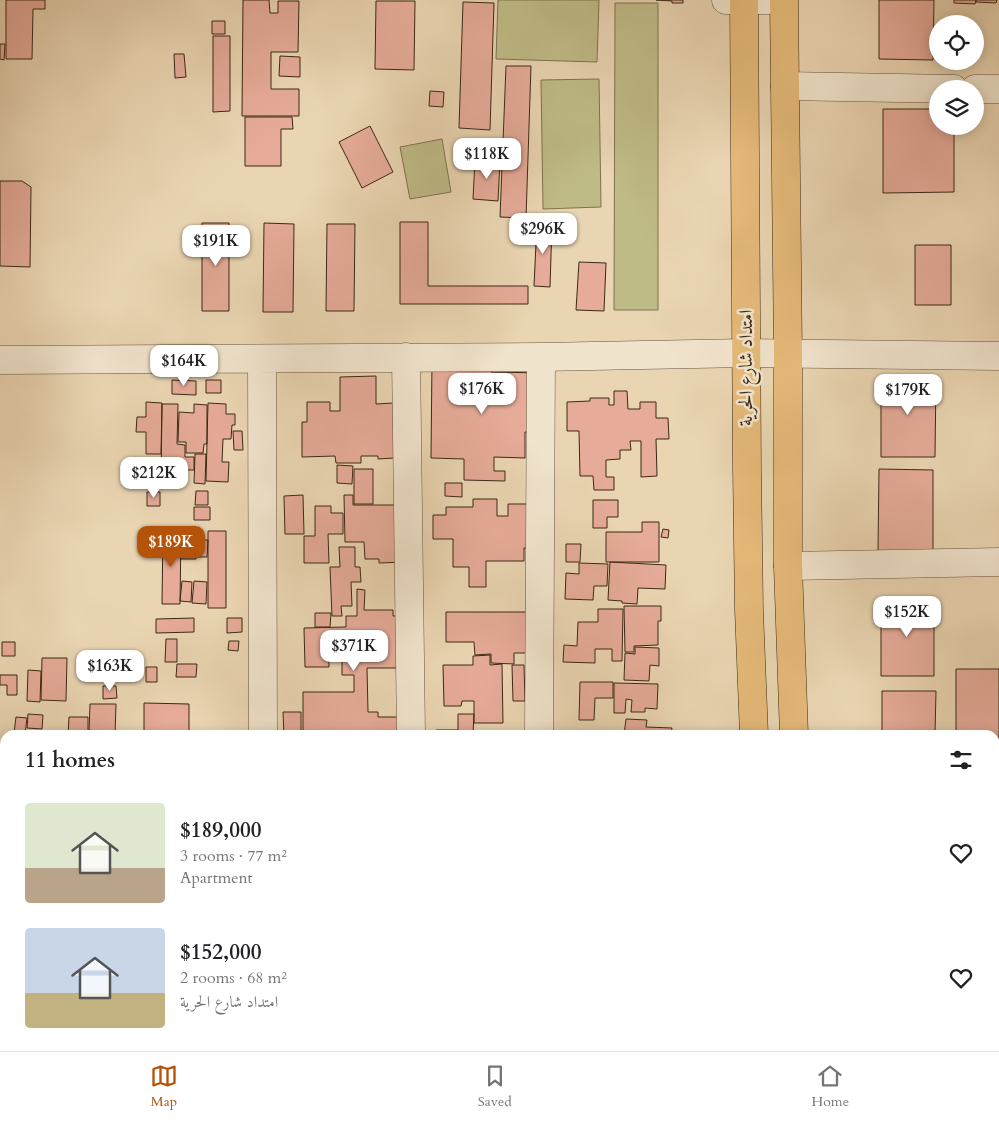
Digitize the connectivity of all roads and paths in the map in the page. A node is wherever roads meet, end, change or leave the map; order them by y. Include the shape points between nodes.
1 (726, 0) edge
2 (744, 0) edge
3 (768, 0) edge
4 (784, 0) edge
5 (785, 86) junction
6 (929, 89) edge
7 (984, 89) edge
8 (999, 89) edge
9 (746, 353) junction
10 (788, 353) junction
11 (999, 356) edge
12 (406, 357) junction
13 (541, 357) junction
14 (262, 359) junction
15 (0, 360) edge
16 (999, 562) edge
17 (788, 566) junction
18 (263, 730) edge
19 (411, 730) edge
20 (539, 730) edge
21 (754, 730) edge
22 (794, 730) edge

1 - 2 street
2 - 3 street
2 - 9 main road, امتداد شارع الحرية
4 - 5 main road
5 - 6 street
5 - 10 main road
7 - 8 street
9 - 10 street
9 - 13 street
9 - 21 main road, امتداد شارع الحرية
10 - 11 street
10 - 17 main road
12 - 13 street
12 - 14 street
12 - 19 street
13 - 20 street
14 - 15 street
14 - 18 street
16 - 17 street
17 - 22 main road

